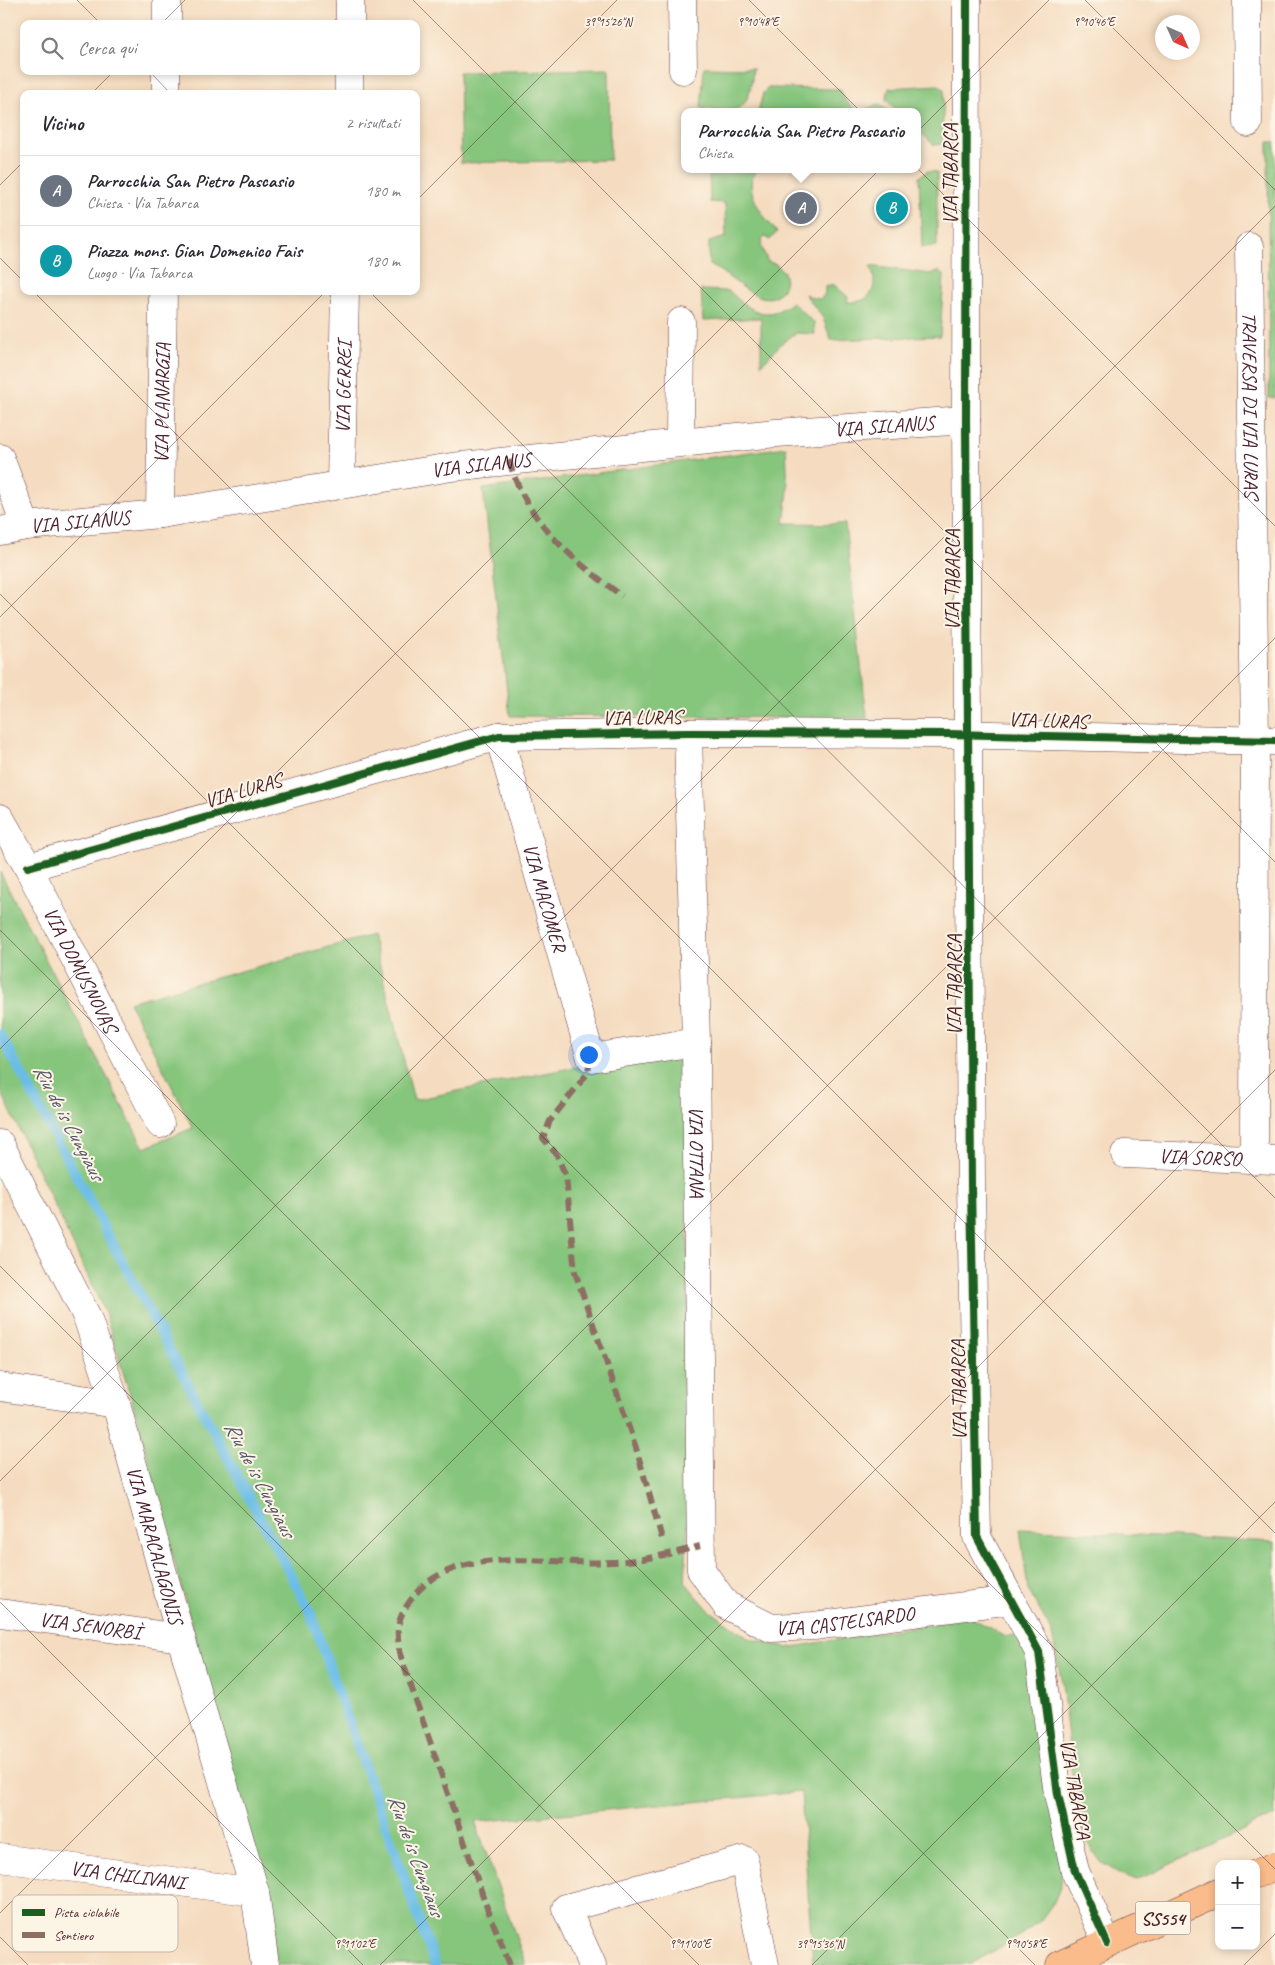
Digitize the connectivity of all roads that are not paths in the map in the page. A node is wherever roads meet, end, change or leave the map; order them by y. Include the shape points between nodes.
1 (167, 0) edge
2 (350, 0) edge
3 (682, 0) edge
4 (967, 0) edge
5 (1247, 0) edge
6 (167, 20) edge
7 (350, 20) edge
8 (683, 70) dead end
9 (166, 75) edge
10 (349, 75) edge
11 (166, 90) edge
12 (349, 90) edge
13 (1248, 122) dead end
14 (1248, 247) dead end
15 (163, 295) edge
16 (345, 295) edge
17 (682, 322) dead end
18 (1263, 407) edge
19 (966, 420) junction
20 (680, 442) junction
21 (0, 458) edge
22 (341, 483) junction
23 (160, 514) junction
24 (13, 528) edge
25 (688, 733) junction
26 (969, 734) junction
27 (499, 736) junction
28 (1265, 741) edge
29 (0, 818) edge
30 (28, 867) junction
31 (696, 1042) junction
32 (160, 1124) dead end
33 (0, 1144) edge
34 (1125, 1154) dead end
35 (1265, 1160) edge
36 (0, 1387) edge
37 (116, 1404) junction
38 (701, 1570) joint
39 (1010, 1600) junction
40 (0, 1613) edge
41 (181, 1638) junction
42 (0, 1858) edge
43 (1275, 1866) edge
44 (1260, 1872) edge
45 (255, 1892) junction
46 (1215, 1894) edge
47 (1107, 1943) junction
48 (265, 1965) edge
49 (592, 1965) edge
50 (764, 1965) edge
51 (1060, 1965) edge

1 - 6 street
2 - 7 street
3 - 8 street
4 - 19 street, VIA TABARCA
5 - 13 street
9 - 11 street
10 - 12 street
14 - 18 street, TRAVERSA DI VIA LURAS
15 - 23 street, VIA PLANARGIA
16 - 22 street, VIA GERREI
17 - 20 street
18 - 28 street, TRAVERSA DI VIA LURAS
19 - 20 street, VIA SILANUS
19 - 26 street, VIA TABARCA
20 - 22 street, VIA SILANUS via 452,467
21 - 24 street
22 - 23 street, VIA SILANUS
23 - 24 street, VIA SILANUS
25 - 26 street, VIA LURAS
25 - 27 street, VIA LURAS
25 - 31 street, VIA OTTANA
26 - 28 street, VIA LURAS
26 - 39 street, VIA TABARCA via 977,1537
27 - 30 street, VIA LURAS
27 - 31 street, VIA MACOMER via 591,1058
28 - 35 street, TRAVERSA DI VIA LURAS
29 - 30 street, VIA DOMUSNOVAS
30 - 32 street, VIA DOMUSNOVAS
31 - 38 street, VIA OTTANA
33 - 37 street, VIA MARACALAGONIS via 87,1317
34 - 35 street, VIA SORSO
36 - 37 street
37 - 41 street, VIA MARACALAGONIS
38 - 39 street, VIA CASTELSARDO via 726,1604 771,1628 814,1626
39 - 47 street, VIA TABARCA via 1039,1652 1058,1794 1073,1862
40 - 41 street, VIA SENORBÌ
41 - 45 street, VIA MARACALAGONIS
42 - 45 street, VIA CHILIVANI
43 - 44 main road
45 - 48 street, VIA MARACALAGONIS
46 - 47 main road, SS554
47 - 51 main road, SS554
49 - 50 street via 566,1908 744,1860

